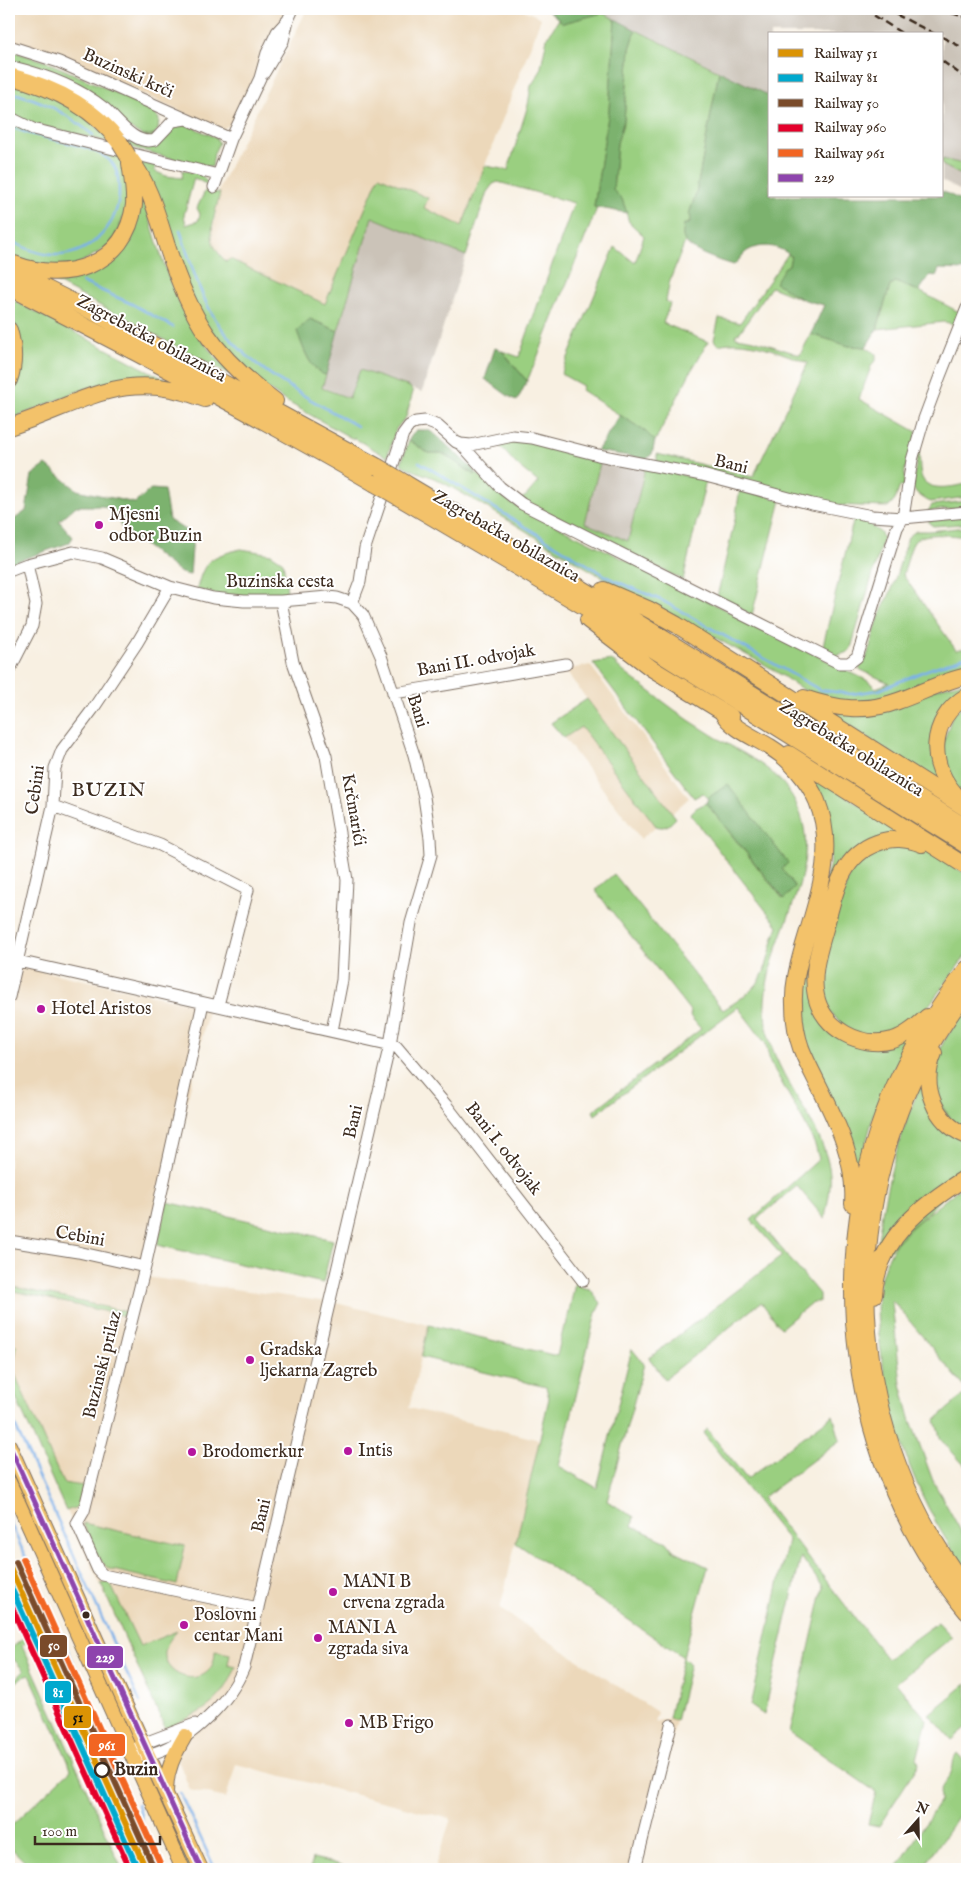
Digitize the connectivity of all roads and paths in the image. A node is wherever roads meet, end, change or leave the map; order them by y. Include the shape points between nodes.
1 (291, 14) edge
2 (9, 46) edge
3 (9, 66) edge
4 (9, 76) edge
5 (155, 106) junction
6 (9, 116) edge
7 (186, 119) junction
8 (164, 130) junction
9 (231, 139) junction
10 (124, 150) junction
11 (218, 174) junction
12 (214, 187) dead end
13 (9, 261) edge
14 (9, 270) edge
15 (9, 287) edge
16 (967, 308) edge
17 (9, 330) edge
18 (9, 380) edge
19 (9, 428) edge
20 (295, 439) junction
21 (335, 443) junction
22 (461, 444) junction
23 (402, 490) junction
24 (967, 512) edge
25 (903, 518) junction
26 (508, 543) junction
27 (27, 564) junction
28 (517, 566) junction
29 (9, 571) edge
30 (170, 587) junction
31 (281, 601) junction
32 (352, 603) junction
33 (566, 664) dead end
34 (9, 671) edge
35 (759, 676) junction
36 (967, 676) edge
37 (393, 692) junction
38 (967, 696) edge
39 (722, 712) junction
40 (967, 804) edge
41 (53, 806) junction
42 (967, 809) edge
43 (967, 828) edge
44 (967, 846) edge
45 (949, 855) junction
46 (967, 866) edge
47 (13, 960) edge
48 (967, 969) edge
49 (967, 991) edge
50 (9, 997) edge
51 (203, 1002) junction
52 (950, 1003) junction
53 (218, 1005) junction
54 (332, 1031) junction
55 (390, 1044) junction
56 (967, 1136) edge
57 (967, 1177) edge
58 (9, 1241) edge
59 (145, 1267) junction
60 (583, 1281) dead end
61 (853, 1289) junction
62 (872, 1372) junction
63 (9, 1445) edge
64 (9, 1482) edge
65 (967, 1589) edge
66 (258, 1608) junction
67 (967, 1612) edge
68 (202, 1722) junction
69 (670, 1725) dead end
70 (185, 1736) junction
71 (145, 1749) junction
72 (130, 1754) junction
73 (166, 1795) junction
74 (183, 1869) edge
75 (201, 1869) edge
76 (635, 1869) edge

1 - 9 street via 273,41 260,78
2 - 5 street, Buzinski krči via 59,62
3 - 8 street via 46,76 81,92 144,141 154,140
4 - 10 highway via 39,84 67,97 96,118
5 - 7 street, Buzinski krči
5 - 8 street via 163,118
6 - 11 street via 32,129
7 - 8 street via 174,121
7 - 9 street, Buzinski krči
9 - 11 street
10 - 13 highway via 134,185 132,213 126,230 106,255 84,268 63,272 41,271
10 - 21 highway via 144,180 185,299 212,343 229,363 263,392 315,424
11 - 12 street
14 - 21 highway, Zagrebačka obilaznica
15 - 20 highway, Zagrebačka obilaznica
16 - 25 street via 912,460
17 - 18 highway via 13,349
19 - 20 highway via 98,393 126,387 156,387 195,395 267,430
20 - 23 highway, Zagrebačka obilaznica, bridge via 374,483
21 - 23 highway, Zagrebačka obilaznica, bridge via 378,467
22 - 25 street, Bani via 471,445 513,436 532,438 598,455 702,475 839,510
22 - 25 street via 500,487 522,504 840,663 851,662 858,654 897,528
22 - 32 street via 438,426 425,421 409,426 403,434 365,548
23 - 26 highway, Zagrebačka obilaznica
23 - 28 highway, Zagrebačka obilaznica
24 - 25 street, Bani
26 - 35 highway via 542,554 613,595 657,614
26 - 43 highway, Zagrebačka obilaznica
27 - 29 street, Buzinska cesta
27 - 30 street, Buzinska cesta via 73,552 88,554
27 - 34 street via 36,604 32,626
28 - 39 highway via 535,588 598,627 651,668
28 - 44 highway, Zagrebačka obilaznica
30 - 31 street, Buzinska cesta via 213,598
30 - 41 street, Cebini via 137,643 62,750 55,768
31 - 32 street, Buzinska cesta via 328,597
31 - 54 street, Krčmarići via 292,662 326,756 348,880 342,980
32 - 37 street, Bani via 363,615
33 - 37 street, Bani II. odvojak
35 - 36 highway via 817,702 856,709 896,702
35 - 42 highway
37 - 55 street, Bani via 414,754 424,797 431,855 411,924
38 - 40 highway via 943,721 935,753 947,785
39 - 45 highway
39 - 61 highway via 730,723 773,749 799,773 816,799 824,824 824,869 798,966 793,1001 800,1047 836,1119 849,1156 853,1198 846,1271
41 - 47 street, Cebini
41 - 53 street via 160,845 248,890
45 - 46 highway
45 - 52 highway via 896,838 874,844 856,855 839,880 814,979 818,1003 827,1018 852,1038 869,1041 901,1037
47 - 50 street, Cebini
47 - 51 street
48 - 52 highway
49 - 52 highway
51 - 53 street
51 - 59 street, Buzinski prilaz
52 - 56 highway via 952,1021 929,1071 930,1098 940,1115
52 - 61 highway via 918,1040 890,1099 876,1139 864,1180 857,1225
52 - 62 highway via 940,1030 912,1083 878,1181 866,1278
53 - 54 street
54 - 55 street
55 - 60 street, Bani I. odvojak via 396,1046 446,1105
55 - 66 street, Bani
57 - 62 highway via 919,1210 886,1252 874,1291 876,1357
58 - 59 street, Cebini
59 - 66 street, Buzinski prilaz via 86,1507 78,1525 103,1575
61 - 67 highway via 854,1337 860,1379 879,1454 922,1546
62 - 65 highway via 888,1435 910,1496 943,1555
63 - 71 main road
64 - 72 main road
66 - 68 street, Bani via 238,1680
68 - 70 street, Bani
68 - 71 street, Bani
69 - 76 street
70 - 71 street, Bani via 167,1748
70 - 73 main road via 168,1769
71 - 72 street, Bani via 136,1756
71 - 73 main road
72 - 74 main road
73 - 75 main road

